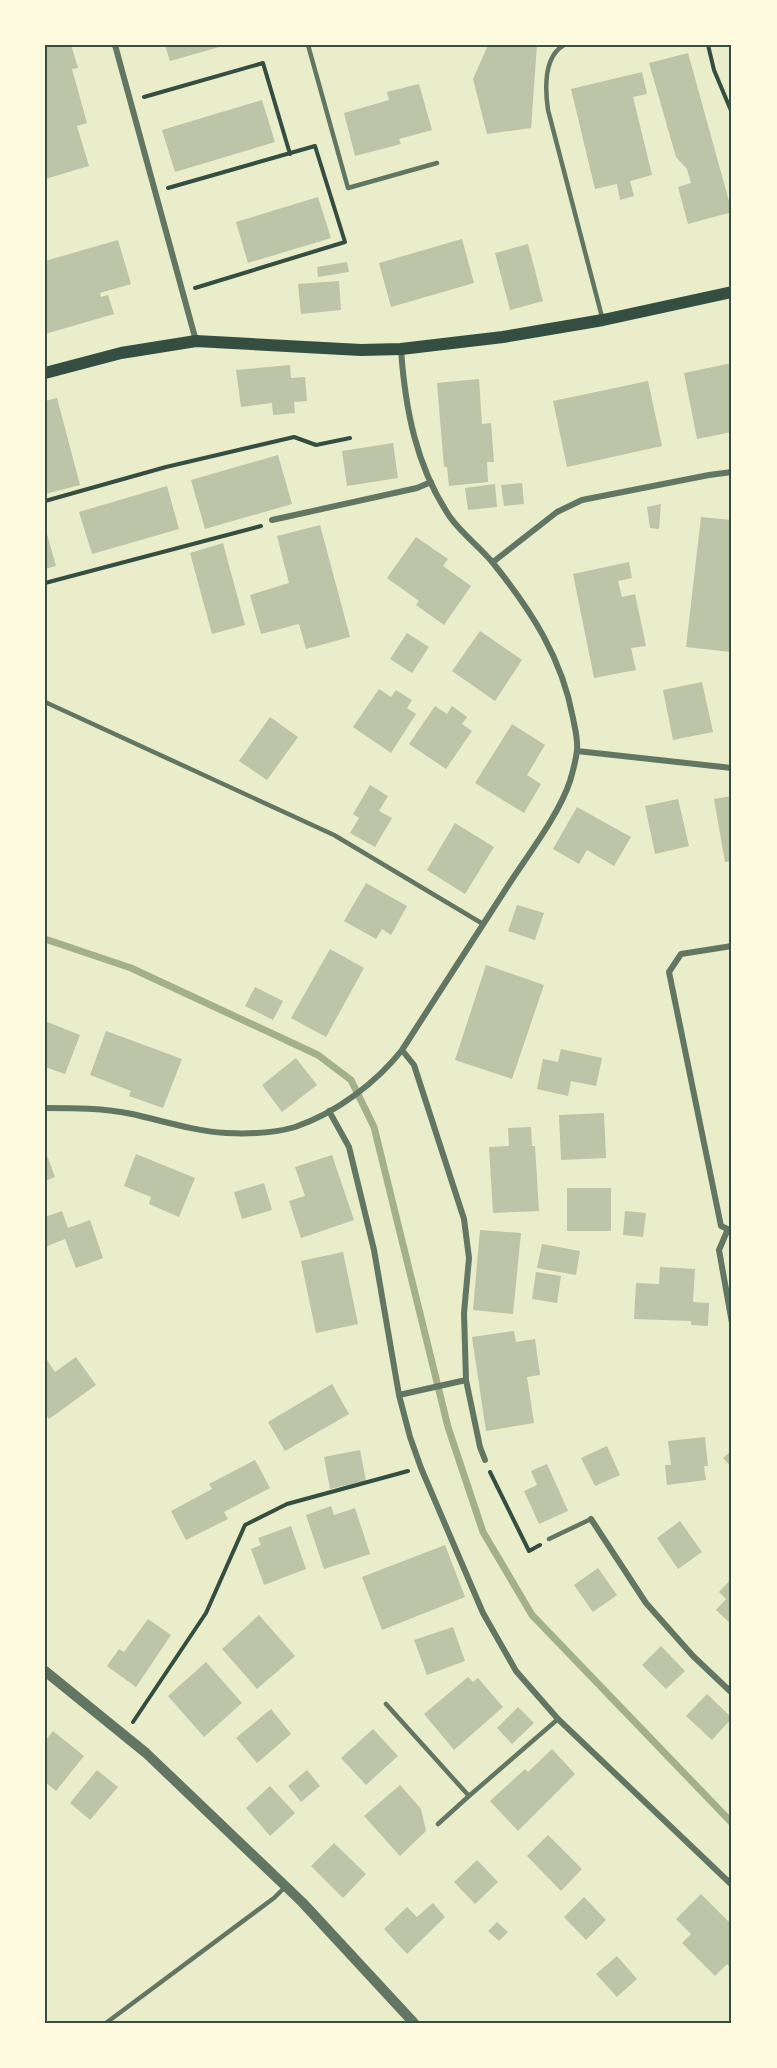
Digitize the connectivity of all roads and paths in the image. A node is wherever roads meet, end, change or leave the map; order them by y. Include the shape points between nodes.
1 (116, 45) edge
2 (308, 45) edge
3 (564, 45) edge
4 (708, 45) edge
5 (131, 101) junction
6 (732, 113) edge
7 (290, 154) junction
8 (437, 163) dead end
9 (156, 192) junction
10 (183, 291) junction
11 (732, 292) edge
12 (603, 321) junction
13 (196, 342) junction
14 (400, 349) junction
15 (45, 373) edge
16 (350, 438) dead end
17 (732, 472) edge
18 (431, 482) junction
19 (45, 501) edge
20 (272, 520) joint
21 (493, 562) junction
22 (45, 583) edge
23 (45, 702) edge
24 (577, 751) junction
25 (732, 768) edge
26 (483, 924) junction
27 (732, 946) edge
28 (402, 1050) junction
29 (45, 1108) edge
30 (329, 1111) junction
31 (730, 1230) edge
32 (732, 1323) edge
33 (466, 1380) junction
34 (399, 1395) junction
35 (485, 1460) joint
36 (421, 1468) junction
37 (591, 1519) joint
38 (549, 1539) joint
39 (45, 1671) edge
40 (732, 1693) edge
41 (386, 1704) dead end
42 (558, 1719) junction
43 (124, 1735) junction
44 (469, 1796) junction
45 (438, 1824) dead end
46 (732, 1885) edge
47 (286, 1887) junction
48 (106, 2023) edge
49 (414, 2023) edge

1 - 5 street
2 - 8 lane via 348,188
3 - 12 lane via 552,58 545,92
4 - 6 path
5 - 7 path via 263,63
5 - 9 street
7 - 9 path
7 - 10 path via 315,147 345,242
9 - 10 street
10 - 13 street
11 - 12 main road
12 - 14 main road via 503,338
13 - 14 main road
13 - 15 main road via 121,353
14 - 18 street via 411,425
16 - 19 path via 316,444 294,437
17 - 21 street via 582,500 557,512
18 - 20 street via 417,489
18 - 21 street via 451,518
20 - 22 path via 258,529
21 - 24 street via 537,624 558,662 569,696
23 - 26 lane via 326,831
24 - 25 street
24 - 26 street via 569,783 548,824
26 - 28 street
27 - 31 street via 681,954 669,972 721,1226
28 - 30 street via 387,1068
28 - 33 street via 414,1065 464,1219 469,1258 464,1313
29 - 30 street via 129,1113 228,1133 294,1127
30 - 34 street via 349,1147 374,1250
31 - 32 street via 719,1250
33 - 34 street
33 - 35 street
34 - 36 street
35 - 38 path via 530,1551
36 - 42 street via 483,1613 516,1671
36 - 43 path via 286,1504 245,1525 206,1613
37 - 38 lane
37 - 40 street via 646,1603
39 - 43 street
41 - 44 lane
42 - 44 lane
42 - 46 street
43 - 47 street
44 - 45 lane
47 - 48 lane
47 - 49 street

